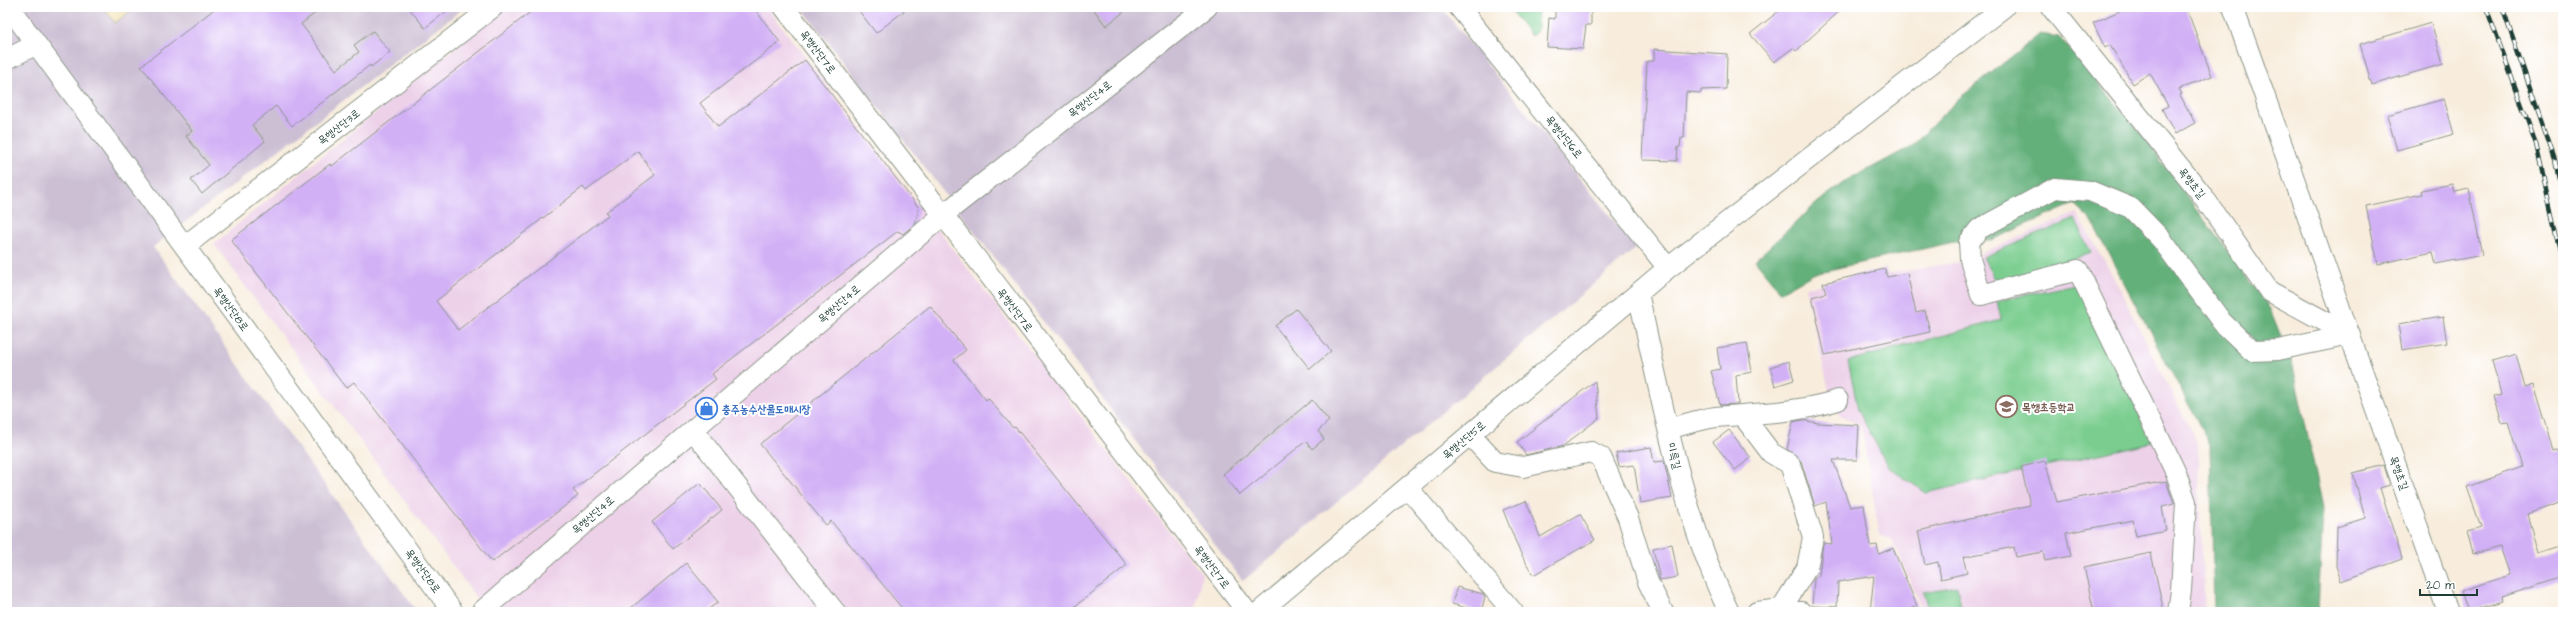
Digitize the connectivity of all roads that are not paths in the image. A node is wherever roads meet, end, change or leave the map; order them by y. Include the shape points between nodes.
1 (9, 7) edge
2 (493, 7) edge
3 (784, 7) edge
4 (1206, 7) edge
5 (1458, 7) edge
6 (2004, 7) edge
7 (2052, 7) edge
8 (2233, 7) edge
9 (35, 45) junction
10 (7, 59) edge
11 (942, 215) junction
12 (185, 246) junction
13 (1668, 268) junction
14 (1638, 294) junction
15 (2350, 335) junction
16 (1838, 400) dead end
17 (1742, 416) junction
18 (1668, 429) junction
19 (693, 430) junction
20 (1470, 435) junction
21 (1408, 488) junction
22 (1781, 608) junction
23 (453, 612) edge
24 (481, 612) edge
25 (836, 612) edge
26 (1247, 612) edge
27 (1259, 612) edge
28 (1513, 612) edge
29 (1663, 612) edge
30 (1729, 612) edge
31 (1757, 612) edge
32 (1801, 612) edge
33 (2178, 612) edge
34 (2448, 612) edge

1 - 9 street, 목행산단8로
2 - 12 street, 목행산단3로
3 - 11 street, 목행산단7로
4 - 11 street, 목행산단4로
5 - 13 street, 목행산단6로
6 - 13 street, 목행산단5로
7 - 15 street, 목행초길 via 2200,192 2269,291
8 - 15 street, 목행초길
9 - 10 street
9 - 12 street, 목행산단8로
11 - 19 street, 목행산단4로
11 - 26 street, 목행산단7로
12 - 23 street, 목행산단8로
13 - 14 street, 목행산단5로
14 - 18 street, 미륵길
14 - 20 street, 목행산단5로
15 - 33 street via 2278,350 2252,352 2222,322 2162,240 2131,208 2090,191 2055,188 1979,229 1970,242 1970,259 1981,295 2078,270 2176,472 2186,502
15 - 34 street, 목행초길
16 - 17 street via 1812,408
17 - 18 street via 1715,417
17 - 22 street via 1771,453 1790,464 1813,537 1807,568
18 - 30 street, 미륵길 via 1708,569
19 - 24 street, 목행산단4로
19 - 25 street
20 - 21 street, 목행산단5로
20 - 29 street via 1495,462 1523,467 1591,452 1601,457 1628,518 1648,582
21 - 27 street, 목행산단5로
21 - 28 street
22 - 31 street
22 - 32 street

